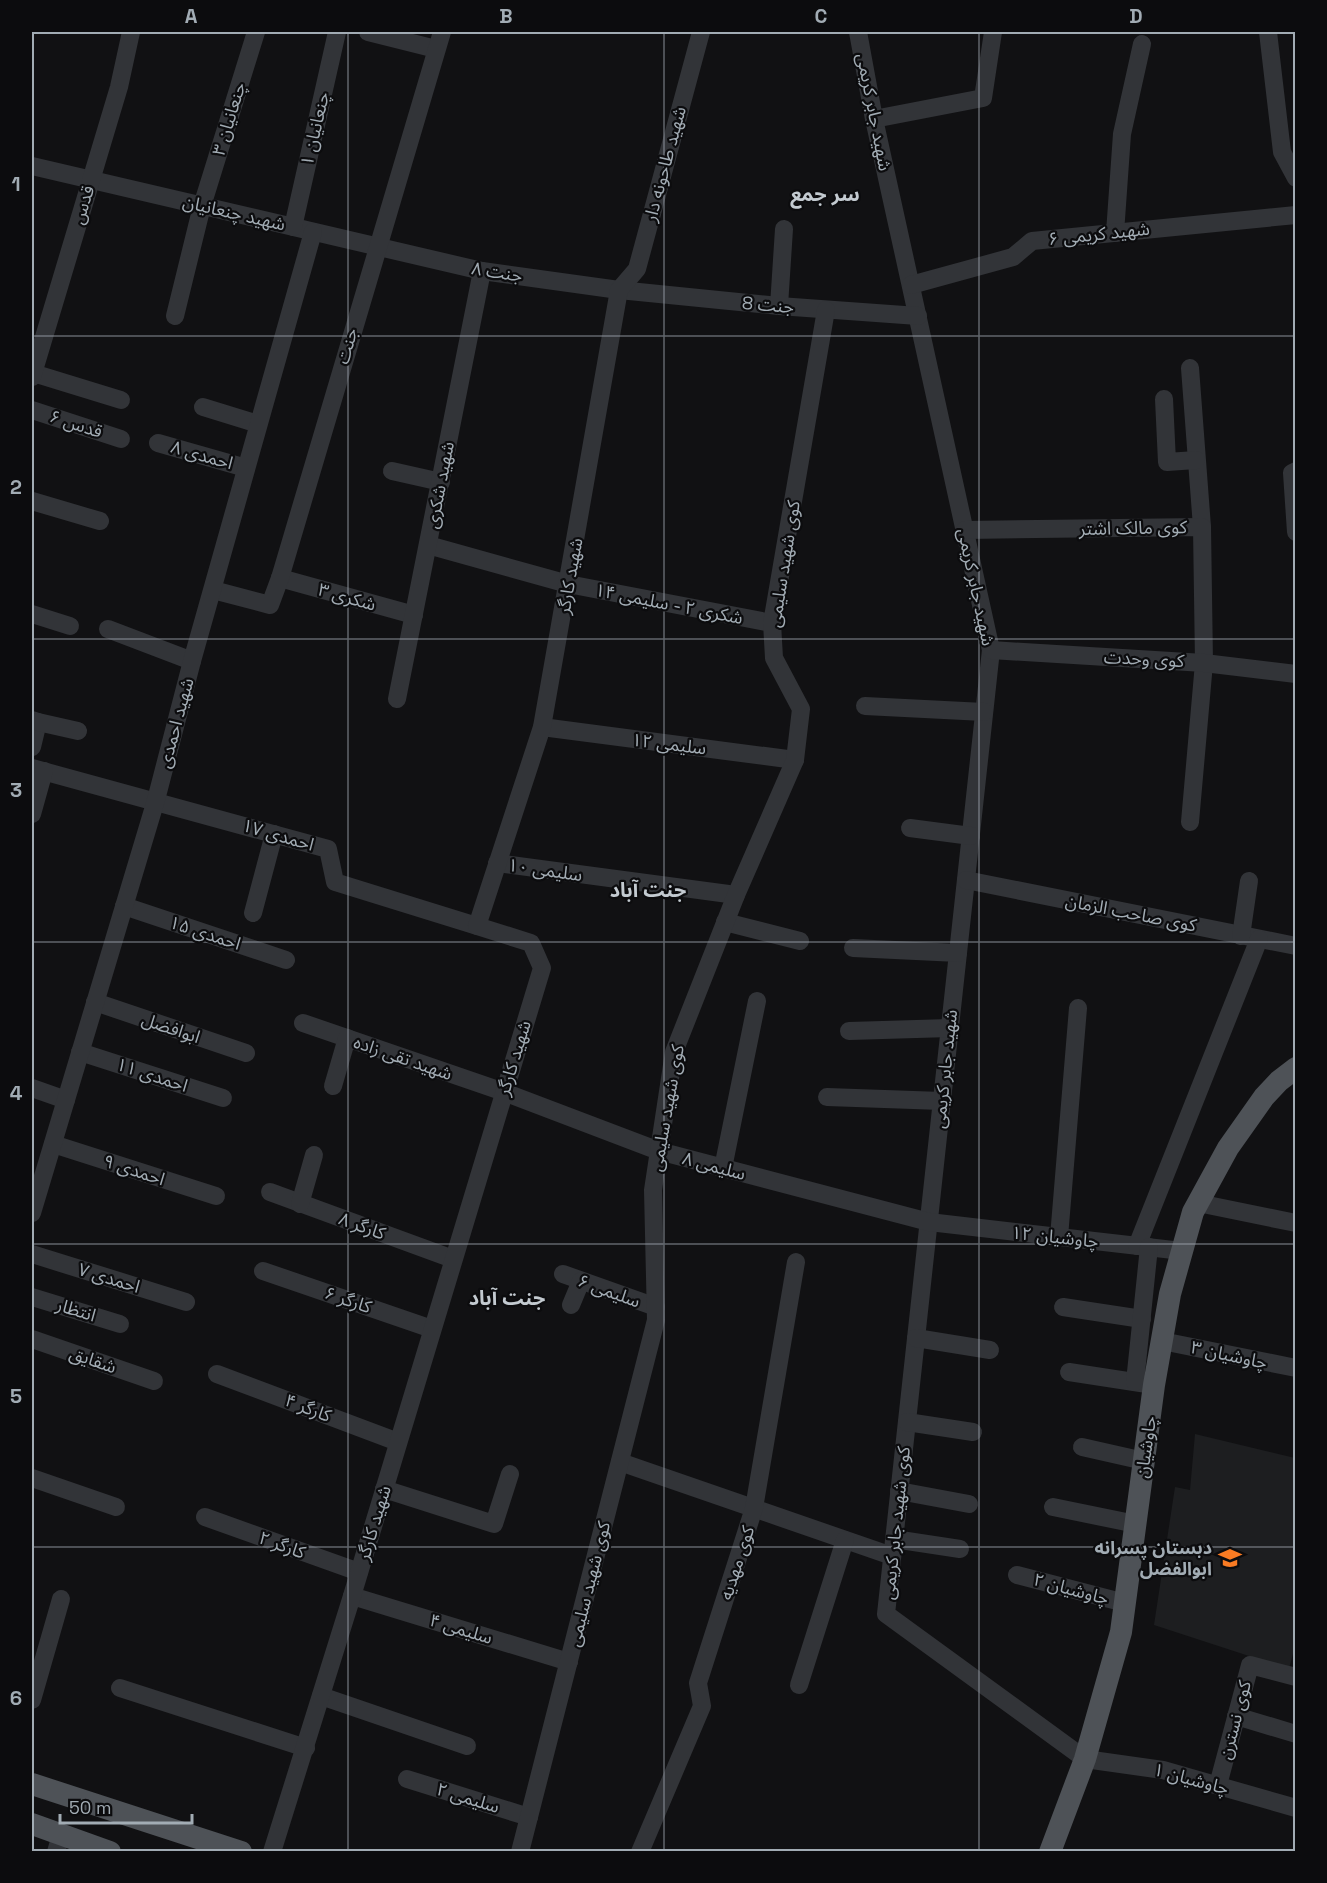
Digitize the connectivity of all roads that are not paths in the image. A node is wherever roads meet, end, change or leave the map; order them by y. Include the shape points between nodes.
1 (131, 32) edge
2 (256, 32) edge
3 (337, 32) edge
4 (368, 32) edge
5 (701, 32) edge
6 (858, 32) edge
7 (993, 32) edge
8 (1268, 32) edge
9 (439, 40) edge
10 (1142, 44) dead end
11 (874, 119) junction
12 (32, 166) edge
13 (1296, 177) edge
14 (91, 180) junction
15 (202, 206) junction
16 (1296, 215) edge
17 (293, 227) junction
18 (784, 229) dead end
19 (313, 232) junction
20 (1115, 232) junction
21 (376, 246) junction
22 (482, 271) junction
23 (911, 285) junction
24 (620, 290) junction
25 (779, 306) junction
26 (826, 310) junction
27 (175, 316) dead end
28 (918, 316) junction
29 (1191, 368) dead end
30 (32, 371) edge
31 (1164, 399) dead end
32 (122, 400) dead end
33 (203, 407) dead end
34 (32, 410) edge
35 (258, 424) junction
36 (121, 440) dead end
37 (158, 443) dead end
38 (1196, 460) junction
39 (246, 468) junction
40 (392, 471) dead end
41 (1296, 471) edge
42 (441, 482) junction
43 (32, 501) edge
44 (100, 521) dead end
45 (1202, 527) junction
46 (964, 530) junction
47 (1296, 532) edge
48 (428, 545) junction
49 (280, 578) junction
50 (568, 584) junction
51 (213, 590) junction
52 (32, 614) edge
53 (414, 615) junction
54 (772, 623) junction
55 (70, 626) dead end
56 (108, 628) dead end
57 (991, 650) junction
58 (192, 661) junction
59 (1204, 663) junction
60 (1296, 674) edge
61 (397, 699) dead end
62 (865, 706) dead end
63 (984, 712) junction
64 (34, 721) edge
65 (542, 727) junction
66 (78, 731) dead end
67 (32, 747) edge
68 (795, 760) junction
69 (38, 770) edge
70 (156, 800) junction
71 (32, 814) edge
72 (1190, 822) dead end
73 (910, 828) dead end
74 (274, 834) junction
75 (971, 836) junction
76 (497, 863) junction
77 (966, 880) junction
78 (1249, 881) dead end
79 (736, 895) junction
80 (124, 906) junction
81 (254, 913) dead end
82 (725, 922) junction
83 (477, 926) junction
84 (1250, 937) junction
85 (800, 941) dead end
86 (1296, 946) edge
87 (853, 948) dead end
88 (958, 953) junction
89 (286, 960) dead end
90 (757, 1001) dead end
91 (95, 1002) junction
92 (1078, 1008) dead end
93 (303, 1023) dead end
94 (950, 1028) junction
95 (849, 1031) dead end
96 (347, 1038) junction
97 (80, 1052) junction
98 (246, 1053) dead end
99 (1290, 1078) edge
100 (333, 1086) dead end
101 (32, 1088) edge
102 (504, 1092) junction
103 (828, 1097) dead end
104 (223, 1098) dead end
105 (66, 1100) junction
106 (942, 1101) junction
107 (53, 1144) junction
108 (659, 1151) junction
109 (314, 1155) dead end
110 (723, 1168) junction
111 (270, 1192) dead end
112 (216, 1196) dead end
113 (1198, 1203) junction
114 (300, 1204) junction
115 (32, 1213) edge
116 (929, 1222) junction
117 (1296, 1223) edge
118 (1059, 1237) junction
119 (1143, 1247) junction
120 (1182, 1251) junction
121 (32, 1254) edge
122 (453, 1259) junction
123 (796, 1262) dead end
124 (263, 1271) dead end
125 (563, 1274) dead end
126 (581, 1281) junction
127 (32, 1297) edge
128 (186, 1302) dead end
129 (570, 1305) dead end
130 (656, 1307) junction
131 (1063, 1307) dead end
132 (1142, 1319) junction
133 (120, 1324) dead end
134 (432, 1329) junction
135 (916, 1338) junction
136 (32, 1339) edge
137 (1162, 1341) junction
138 (990, 1350) dead end
139 (1296, 1368) edge
140 (1069, 1372) dead end
141 (217, 1374) dead end
142 (154, 1381) dead end
143 (1145, 1384) junction
144 (907, 1422) junction
145 (973, 1432) dead end
146 (398, 1442) junction
147 (1082, 1447) dead end
148 (1144, 1461) junction
149 (620, 1462) junction
150 (510, 1474) dead end
151 (32, 1478) edge
152 (384, 1489) junction
153 (899, 1491) junction
154 (969, 1504) dead end
155 (116, 1507) dead end
156 (1053, 1507) dead end
157 (754, 1508) junction
158 (205, 1517) dead end
159 (1136, 1524) junction
160 (845, 1540) junction
161 (893, 1548) junction
162 (960, 1549) dead end
163 (359, 1572) junction
164 (1017, 1575) dead end
165 (352, 1596) junction
166 (61, 1599) dead end
167 (1125, 1603) junction
168 (569, 1662) junction
169 (1296, 1677) edge
170 (799, 1685) dead end
171 (120, 1688) dead end
172 (321, 1696) junction
173 (32, 1700) edge
174 (1236, 1716) junction
175 (1296, 1734) edge
176 (467, 1746) dead end
177 (306, 1748) junction
178 (1085, 1759) junction
179 (407, 1779) dead end
180 (32, 1784) edge
181 (1218, 1785) junction
182 (1296, 1808) edge
183 (529, 1817) junction
184 (32, 1824) edge
185 (58, 1843) edge
186 (110, 1851) edge
187 (241, 1851) edge
188 (272, 1851) edge
189 (520, 1851) edge
190 (640, 1851) edge
191 (1050, 1851) edge

1 - 14 street, قدس
2 - 15 street, چنعانیان ۳
3 - 17 street, چنعانیان ۱
4 - 9 street
5 - 24 street, شهيد طاحونه دار via 637,269
6 - 11 street, شهید جابر کریمی
7 - 11 street via 983,98
8 - 13 street via 1282,152
9 - 21 street, جنت
10 - 20 street via 1122,134
11 - 23 street, شهید جابر کریمی
12 - 14 street, شهید چنعانیان
14 - 15 street, شهید چنعانیان
14 - 30 street, قدس
15 - 17 street, شهید چنعانیان
15 - 27 street, چنعانیان ۳
16 - 20 street, شهید کریمی ۶
17 - 19 street, شهید چنعانیان
18 - 25 street
19 - 21 street, شهید چنعانیان
19 - 35 street, شهید احمدی
20 - 23 street, شهید کریمی ۶ via 1032,241 1013,257
21 - 22 street, جنت ۸
21 - 49 street, جنت
22 - 24 street, جنت ۸
22 - 42 street, شهید شکری
23 - 28 street, شهید جابر کریمی
24 - 25 street, جنت 8
24 - 50 street, شهید کارگر
25 - 26 street, جنت 8
26 - 28 street, جنت 8
26 - 54 street, کوی شهید سلیمی
28 - 46 street, شهید جابر کریمی
29 - 38 street
30 - 32 street
31 - 38 street via 1167,462
33 - 35 street
34 - 36 street, قدس ۶
35 - 39 street, شهید احمدی
37 - 39 street, احمدی ۸
38 - 45 street
39 - 51 street, شهید احمدی
40 - 42 street
41 - 47 street via 1292,473
42 - 48 street, شهید شکری
43 - 44 street
45 - 46 street, کوی مالک اشتر
45 - 59 street, کوی مالک اشتر
46 - 57 street, شهید جابر کریمی
48 - 50 street, شکری ۲ - سلیمی ۱۴
48 - 53 street, شهید شکری
49 - 51 street, جنت via 270,605
49 - 53 street, شکری ۳
50 - 54 street, شکری ۲ - سلیمی ۱۴
50 - 65 street, شهید کارگر
51 - 58 street, شهید احمدی
52 - 55 street
53 - 61 street, شهید شکری
54 - 68 street, کوی شهید سلیمی via 774,658 801,709
56 - 58 street
57 - 59 street, کوی وحدت
57 - 63 street, شهید جابر کریمی
58 - 70 street, شهید احمدی
59 - 60 street, کوی وحدت
59 - 72 street, کوی مالک اشتر
62 - 63 street
63 - 75 street, شهید جابر کریمی
64 - 66 street
64 - 67 street
65 - 68 street, سلیمی ۱۲
65 - 76 street, شهید کارگر
68 - 79 street, کوی شهید سلیمی
69 - 70 street, احمدی ۱۷
69 - 71 street
70 - 74 street, احمدی ۱۷
70 - 80 street, شهید احمدی
73 - 75 street
74 - 81 street
74 - 83 street, احمدی ۱۷ via 328,849 335,882
75 - 77 street, شهید جابر کریمی
76 - 79 street, سلیمی ۱۰
76 - 83 street, شهید کارگر
77 - 84 street, کوی صاحب الزمان
77 - 88 street, شهید جابر کریمی
78 - 84 street
79 - 82 street, کوی شهید سلیمی
80 - 89 street, احمدی ۱۵
80 - 91 street, شهید احمدی
82 - 85 street
82 - 108 street, کوی شهید سلیمی via 674,1052
83 - 102 street, شهید کارگر via 531,943 542,968
84 - 86 street, کوی صاحب الزمان
84 - 119 street
87 - 88 street
88 - 94 street, شهید جابر کریمی
90 - 110 street
91 - 97 street, شهید احمدی
91 - 98 street, ابوافضل
92 - 118 street
93 - 96 street, شهید تقی زاده
94 - 95 street
94 - 106 street, شهید جابر کریمی
96 - 100 street
96 - 102 street, شهید تقی زاده
97 - 104 street, احمدی ۱۱
97 - 105 street, شهید احمدی
99 - 113 main road, چاوشیان via 1264,1097 1228,1148
101 - 105 street
102 - 108 street, سلیمی ۸
102 - 122 street, شهید کارگر
103 - 106 street
105 - 107 street, شهید احمدی
106 - 116 street, شهید جابر کریمی
107 - 112 street, احمدی ۹
107 - 115 street, شهید احمدی
108 - 110 street, سلیمی ۸
108 - 130 street, کوی شهید سلیمی via 653,1190
109 - 114 street
110 - 116 street, سلیمی ۸
111 - 114 street, کارگر ۸
113 - 117 street
113 - 120 main road, چاوشیان
114 - 122 street, کارگر ۸
116 - 118 street, چاوشیان ۱۲
116 - 135 street, کوی شهید جابر کریمی
118 - 119 street, چاوشیان ۱۲
119 - 120 street, چاوشیان ۱۲
119 - 132 street
120 - 137 main road, چاوشیان
121 - 128 street, احمدی ۷
122 - 134 street, شهید کارگر
123 - 157 street, کوی مهدیه
124 - 134 street, کارگر ۶
125 - 126 street, سلیمی ۶
126 - 129 street
126 - 130 street, سلیمی ۶
127 - 133 street, انتظار
130 - 149 street, کوی شهید سلیمی
131 - 132 street
132 - 143 street
134 - 146 street, شهید کارگر
135 - 138 street
135 - 144 street, کوی شهید جابر کریمی
136 - 142 street, شقایق
137 - 139 street, چاوشیان ۳
137 - 143 main road, چاوشیان
140 - 143 street
141 - 146 street, کارگر ۴
143 - 148 main road, چاوشیان
144 - 145 street
144 - 153 street, کوی شهید جابر کریمی
146 - 152 street, شهید کارگر
147 - 148 street
148 - 159 main road, چاوشیان
149 - 157 street
149 - 168 street, کوی شهید سلیمی
150 - 152 street via 494,1524
151 - 155 street
152 - 163 street, شهید کارگر
153 - 154 street
153 - 161 street, کوی شهید جابر کریمی
156 - 159 street
157 - 160 street
157 - 190 street, کوی مهدیه via 698,1683 702,1706
158 - 163 street, کارگر ۲
159 - 167 main road, چاوشیان
160 - 161 street
160 - 170 street
161 - 162 street
161 - 178 street, کوی شهید جابر کریمی via 886,1614
163 - 165 street, شهید کارگر
164 - 167 street, چاوشیان ۲
165 - 168 street, سلیمی ۴
165 - 172 street, شهید کارگر
166 - 173 street
167 - 178 main road, چاوشیان via 1121,1632
168 - 183 street, کوی شهید سلیمی
169 - 174 street, کوی نسترن via 1250,1665
171 - 177 street
172 - 176 street
172 - 177 street, شهید کارگر
174 - 175 street
174 - 181 street, کوی نسترن
177 - 188 street, شهید کارگر
178 - 181 street, چاوشیان ۱ via 1163,1770
178 - 191 main road, چاوشیان
179 - 183 street, سلیمی ۲
180 - 187 main road
181 - 182 street, چاوشیان ۱
183 - 189 street, کوی شهید سلیمی
184 - 185 main road
185 - 186 main road

